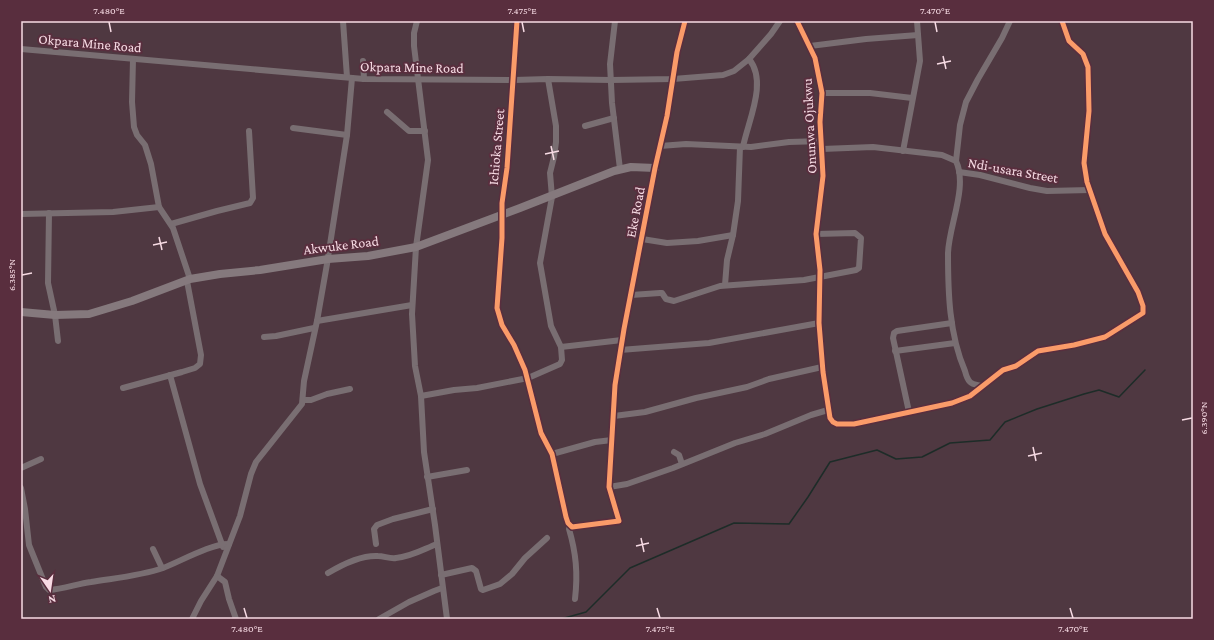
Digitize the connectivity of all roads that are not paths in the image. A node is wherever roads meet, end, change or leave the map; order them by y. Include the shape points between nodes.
1 (343, 21) edge
2 (417, 21) edge
3 (517, 21) edge
4 (615, 21) edge
5 (685, 21) edge
6 (780, 21) edge
7 (797, 21) edge
8 (917, 21) edge
9 (1010, 21) edge
10 (1062, 21) edge
11 (918, 35) junction
12 (810, 46) junction
13 (21, 49) edge
14 (133, 59) junction
15 (749, 59) junction
16 (363, 61) dead end
17 (349, 77) junction
18 (364, 78) junction
19 (418, 79) junction
20 (548, 79) junction
21 (673, 79) junction
22 (514, 80) junction
23 (611, 80) junction
24 (822, 93) junction
25 (912, 98) junction
26 (387, 112) dead end
27 (614, 118) junction
28 (585, 126) dead end
29 (293, 128) dead end
30 (249, 131) dead end
31 (425, 132) junction
32 (347, 135) junction
33 (822, 141) junction
34 (660, 146) junction
35 (741, 147) junction
36 (822, 149) junction
37 (903, 151) junction
38 (956, 161) junction
39 (655, 168) junction
40 (620, 169) junction
41 (959, 172) junction
42 (1090, 190) junction
43 (552, 195) junction
44 (159, 207) junction
45 (49, 213) junction
46 (21, 214) edge
47 (501, 215) junction
48 (171, 224) junction
49 (816, 234) junction
50 (734, 235) junction
51 (642, 239) junction
52 (416, 247) junction
53 (328, 259) junction
54 (820, 276) junction
55 (188, 280) junction
56 (725, 285) junction
57 (631, 295) junction
58 (412, 305) junction
59 (21, 312) edge
60 (55, 315) junction
61 (317, 321) junction
62 (819, 323) junction
63 (952, 323) junction
64 (314, 328) junction
65 (264, 338) dead end
66 (622, 340) junction
67 (58, 341) dead end
68 (955, 343) junction
69 (561, 347) junction
70 (620, 350) junction
71 (896, 351) junction
72 (822, 367) junction
73 (170, 375) junction
74 (528, 378) junction
75 (981, 386) junction
76 (123, 388) dead end
77 (350, 389) dead end
78 (420, 396) junction
79 (303, 400) junction
80 (828, 410) junction
81 (909, 412) junction
82 (614, 416) junction
83 (612, 440) junction
84 (674, 452) dead end
85 (552, 454) junction
86 (41, 459) dead end
87 (682, 464) junction
88 (21, 468) edge
89 (467, 470) dead end
90 (427, 477) junction
91 (610, 487) junction
92 (21, 488) edge
93 (433, 509) junction
94 (24, 517) edge
95 (570, 526) junction
96 (547, 538) dead end
97 (222, 544) junction
98 (229, 544) junction
99 (376, 544) dead end
100 (437, 544) junction
101 (153, 548) dead end
102 (225, 552) junction
103 (162, 568) junction
104 (328, 573) dead end
105 (441, 575) junction
106 (217, 576) junction
107 (442, 588) junction
108 (575, 599) dead end
109 (192, 619) edge
110 (236, 619) edge
111 (379, 619) edge
112 (447, 619) edge

1 - 17 street
2 - 19 street via 414,46
3 - 22 street, Ichioka Street
4 - 23 street via 610,64
5 - 21 street, Eke Road
6 - 15 street, Okpara Mine Road
7 - 12 street, Onunwa Ojukwu
8 - 11 street
9 - 38 street via 966,102
10 - 42 street via 1068,41 1084,56 1088,67 1089,111 1084,169
11 - 12 street
11 - 25 street via 920,61
12 - 24 street, Onunwa Ojukwu
13 - 14 street, Okpara Mine Road
14 - 17 street, Okpara Mine Road
14 - 44 street via 134,127 145,145 151,164
15 - 21 street, Okpara Mine Road via 726,74
15 - 35 street via 755,68 756,87 753,115
16 - 18 street
17 - 18 street, Okpara Mine Road
17 - 32 street
18 - 19 street, Okpara Mine Road
19 - 22 street, Okpara Mine Road
19 - 31 street
20 - 22 street, Okpara Mine Road
20 - 23 street, Okpara Mine Road
20 - 43 street via 556,131 550,173
21 - 23 street, Okpara Mine Road
21 - 34 street, Eke Road
22 - 47 street, Ichioka Street
23 - 27 street
24 - 25 street via 870,93
24 - 33 street, Onunwa Ojukwu
25 - 37 street
26 - 31 street via 409,131
27 - 28 street
27 - 40 street
29 - 32 street
30 - 48 street via 252,201
31 - 52 street via 428,160
32 - 53 street
33 - 35 street
33 - 36 street, Onunwa Ojukwu
34 - 35 street via 693,144
34 - 39 street, Eke Road
35 - 50 street
36 - 37 street, Ndi-usara Street via 873,147
36 - 49 street, Onunwa Ojukwu via 823,184
37 - 38 street, Ndi-usara Street via 942,155
38 - 41 street, Ndi-usara Street
39 - 40 main road, Akwuke Road
39 - 51 street, Eke Road
40 - 43 main road, Akwuke Road
41 - 42 street, Ndi-usara Street via 1030,188
41 - 63 street via 957,204 948,253
42 - 75 street via 1105,234 1138,292 1143,313 1105,337 1038,351 1016,366 1003,370
43 - 47 main road, Akwuke Road
43 - 69 street via 540,265 551,326
44 - 45 street via 113,212
44 - 48 street
45 - 46 street
45 - 60 street via 48,283
47 - 52 main road, Akwuke Road
47 - 74 street, Ichioka Street via 497,308 502,326 517,350
48 - 55 street
49 - 54 street, Onunwa Ojukwu
49 - 54 street via 855,233 861,238 859,268
50 - 51 street via 667,243
50 - 56 street via 727,260
51 - 57 street, Eke Road
52 - 53 main road, Akwuke Road via 363,257
52 - 58 street
53 - 55 main road, Akwuke Road
53 - 61 street
54 - 56 street
54 - 62 street, Onunwa Ojukwu
55 - 60 main road, Akwuke Road via 93,313
55 - 73 street via 201,360 195,368
56 - 57 street via 671,301 661,293
57 - 66 street, Eke Road
58 - 61 street
58 - 78 street via 415,366
59 - 60 main road, Akwuke Road
60 - 67 street
61 - 64 street
62 - 70 street via 709,343
62 - 72 street, Onunwa Ojukwu
63 - 68 street
63 - 71 street via 895,332 893,338
64 - 65 street
64 - 79 street via 304,380
66 - 69 street
66 - 70 street, Eke Road
68 - 71 street
68 - 75 street via 968,380
69 - 74 street via 560,364
70 - 82 street, Eke Road
71 - 81 street
72 - 80 street, Onunwa Ojukwu
72 - 82 street via 645,412
73 - 76 street
73 - 97 street via 200,484
74 - 78 street
74 - 85 street, Ichioka Street via 542,433
75 - 81 street via 965,399
77 - 79 street
78 - 90 street
79 - 98 street via 256,462
80 - 81 street via 831,420 841,424 861,423
80 - 87 street
82 - 83 street, Eke Road
83 - 85 street
83 - 91 street, Eke Road
84 - 87 street via 679,455
85 - 95 street, Ichioka Street
86 - 88 street
87 - 91 street via 627,484
89 - 90 street
90 - 93 street
91 - 95 street, Eke Road via 618,522
92 - 94 street
93 - 99 street via 377,524 374,529
93 - 100 street
94 - 103 street via 29,545 49,590 127,577
95 - 108 street, Ichioka Street via 578,578
96 - 105 street via 512,574 492,588 481,589 476,571 472,568
97 - 98 street
97 - 102 street
97 - 103 street
98 - 102 street
100 - 104 street via 402,557 378,556 359,559
100 - 105 street
101 - 103 street
102 - 106 street
105 - 107 street
106 - 109 street
106 - 110 street via 225,582
107 - 111 street via 409,602
107 - 112 street

